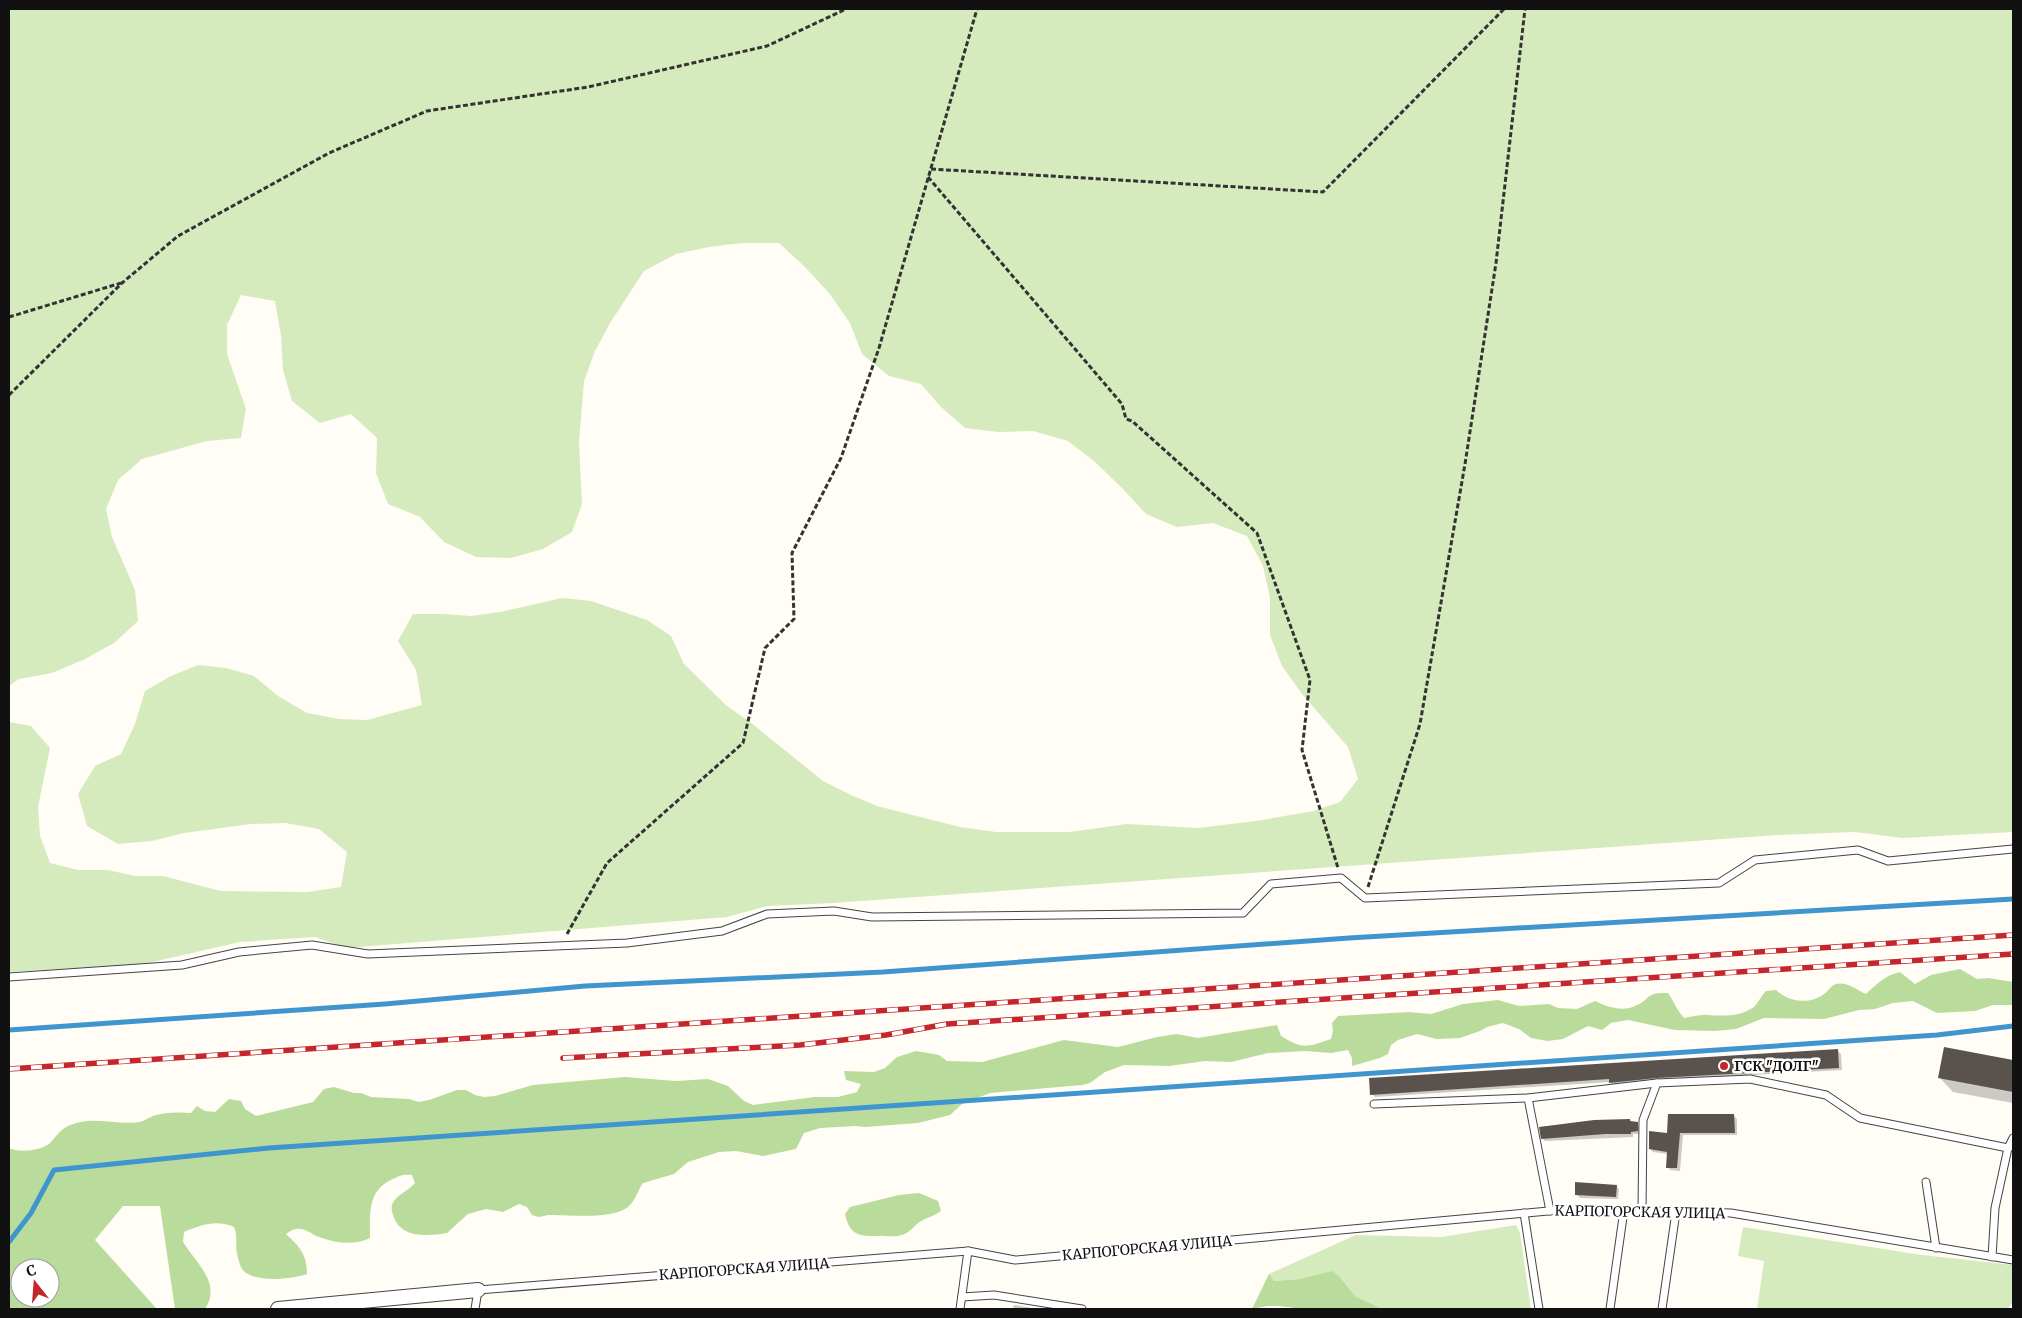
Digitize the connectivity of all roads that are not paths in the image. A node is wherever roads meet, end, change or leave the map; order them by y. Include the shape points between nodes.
1 (2013, 849) edge
2 (9, 977) edge
3 (1657, 1083) junction
4 (1528, 1098) junction
5 (1374, 1104) dead end
6 (2013, 1138) edge
7 (2011, 1147) edge
8 (1926, 1182) dead end
9 (1624, 1210) junction
10 (1550, 1211) junction
11 (1642, 1211) junction
12 (1676, 1212) junction
13 (1524, 1213) junction
14 (1936, 1248) junction
15 (968, 1251) junction
16 (1992, 1257) junction
17 (2013, 1260) edge
18 (478, 1290) junction
19 (962, 1297) junction
20 (278, 1309) edge
21 (475, 1309) edge
22 (960, 1309) edge
23 (1082, 1309) edge
24 (1539, 1309) edge
25 (1610, 1309) edge
26 (1662, 1309) edge

1 - 2 lane via 1888,861 1858,850 1755,860 1719,883 1365,898 1341,878 1272,884 1243,913 872,917 834,911 767,914 722,931 627,943 368,954 312,945 239,952 182,965
3 - 4 lane
3 - 7 lane via 1750,1079 1826,1095 1860,1118
3 - 11 lane via 1643,1120
4 - 5 lane
4 - 10 lane
6 - 7 lane
7 - 16 lane via 1995,1208
8 - 14 lane
9 - 10 lane, КАРПОГОРСКАЯ УЛИЦА
9 - 11 lane, КАРПОГОРСКАЯ УЛИЦА
9 - 25 lane
10 - 13 lane, КАРПОГОРСКАЯ УЛИЦА
11 - 12 lane, КАРПОГОРСКАЯ УЛИЦА
12 - 14 lane, КАРПОГОРСКАЯ УЛИЦА via 1731,1213
12 - 26 lane
13 - 15 lane, КАРПОГОРСКАЯ УЛИЦА via 1015,1260
13 - 24 lane
14 - 16 lane, КАРПОГОРСКАЯ УЛИЦА
15 - 18 lane, КАРПОГОРСКАЯ УЛИЦА
15 - 19 lane
16 - 17 lane, КАРПОГОРСКАЯ УЛИЦА
18 - 20 street, КАРПОГОРСКАЯ УЛИЦА
18 - 21 lane
19 - 22 lane
19 - 23 lane via 994,1296

